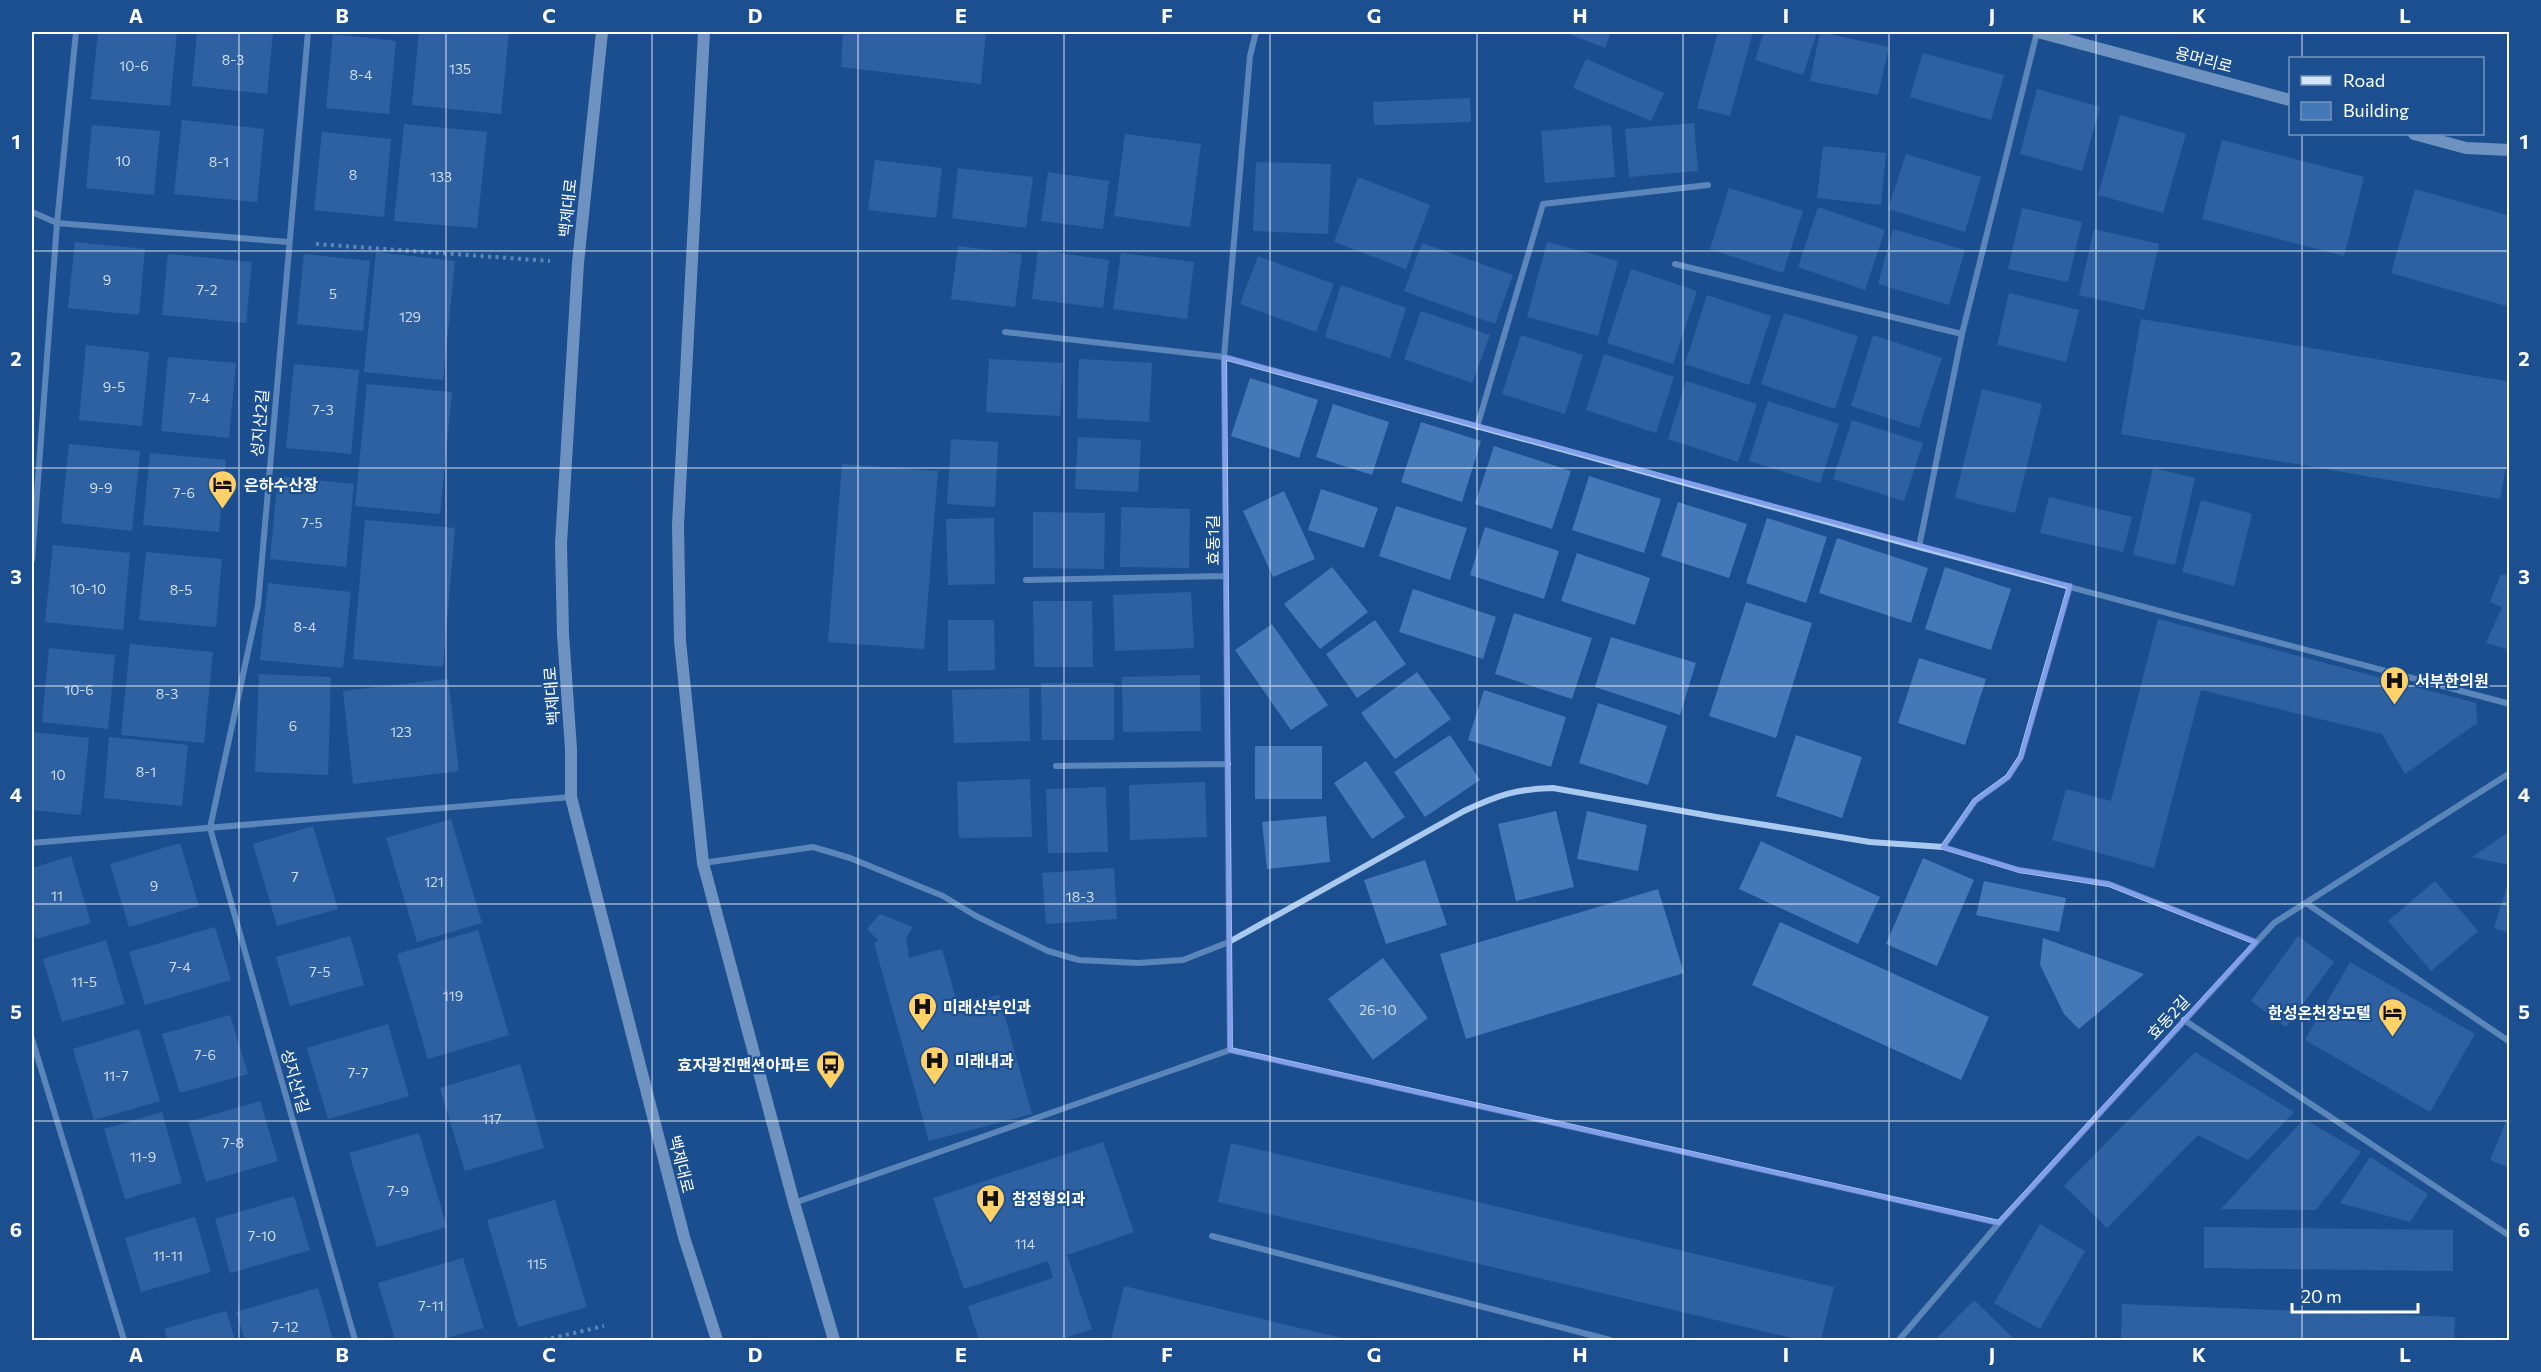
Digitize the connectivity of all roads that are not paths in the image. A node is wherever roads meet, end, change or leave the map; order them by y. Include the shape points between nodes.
1 (76, 32) edge
2 (308, 32) edge
3 (602, 32) edge
4 (704, 32) edge
5 (1256, 32) edge
6 (2038, 32) edge
7 (2289, 100) edge
8 (2418, 135) edge
9 (2510, 150) edge
10 (1708, 185) dead end
11 (32, 212) edge
12 (57, 224) junction
13 (288, 242) junction
14 (1676, 264) dead end
15 (1005, 332) dead end
16 (1962, 334) junction
17 (1224, 357) junction
18 (1477, 426) junction
19 (1919, 547) junction
20 (32, 559) edge
21 (1225, 576) junction
22 (1026, 580) dead end
23 (2070, 586) junction
24 (258, 605) joint
25 (2510, 704) edge
26 (1228, 764) junction
27 (1056, 766) dead end
28 (2510, 773) edge
29 (571, 797) junction
30 (210, 828) junction
31 (32, 843) edge
32 (1943, 847) junction
33 (703, 863) junction
34 (2306, 903) junction
35 (1229, 942) junction
36 (2256, 942) junction
37 (2184, 1020) junction
38 (32, 1039) edge
39 (2510, 1042) edge
40 (1230, 1050) junction
41 (794, 1203) junction
42 (1999, 1222) junction
43 (1212, 1236) dead end
44 (2510, 1236) edge
45 (124, 1341) edge
46 (355, 1341) edge
47 (717, 1341) edge
48 (834, 1341) edge
49 (1610, 1341) edge
50 (1899, 1341) edge

1 - 12 street
2 - 13 street, 성지산2길
3 - 29 street, 백제대로 via 578,263 561,544
4 - 33 street via 678,525 680,641
5 - 17 street, 효동1길 via 1250,56
6 - 7 street, 용머리로
6 - 16 street
8 - 9 street via 2466,148
10 - 18 street via 1543,204
11 - 12 street
12 - 13 street
12 - 20 street
13 - 24 street, 성지산2길
14 - 16 street
15 - 17 street
16 - 19 street
17 - 18 street
17 - 21 street, 효동1길
18 - 19 street
19 - 23 street
21 - 22 street
21 - 26 street, 효동1길
23 - 25 street
23 - 32 street via 2021,757 2008,777 1975,801
24 - 30 street, 성지산1길
26 - 27 street
26 - 35 street, 효동1길
28 - 34 street, 효동2길
29 - 30 street
29 - 47 street, 백제대로 via 684,1237
30 - 31 street
30 - 46 street, 성지산1길
32 - 35 street via 1870,842 1553,788 1526,789 1501,794 1464,811
32 - 36 street via 2019,870 2109,884
33 - 35 street via 813,847 943,896 1048,951 1079,960 1183,960
33 - 41 street
34 - 36 street, 효동2길 via 2274,922
34 - 39 street
35 - 40 street, 효동1길
36 - 37 street, 효동2길
37 - 42 street, 효동2길
37 - 44 street
38 - 45 street
40 - 41 street
40 - 42 street
41 - 48 street
42 - 50 street, 효동2길
43 - 49 street

